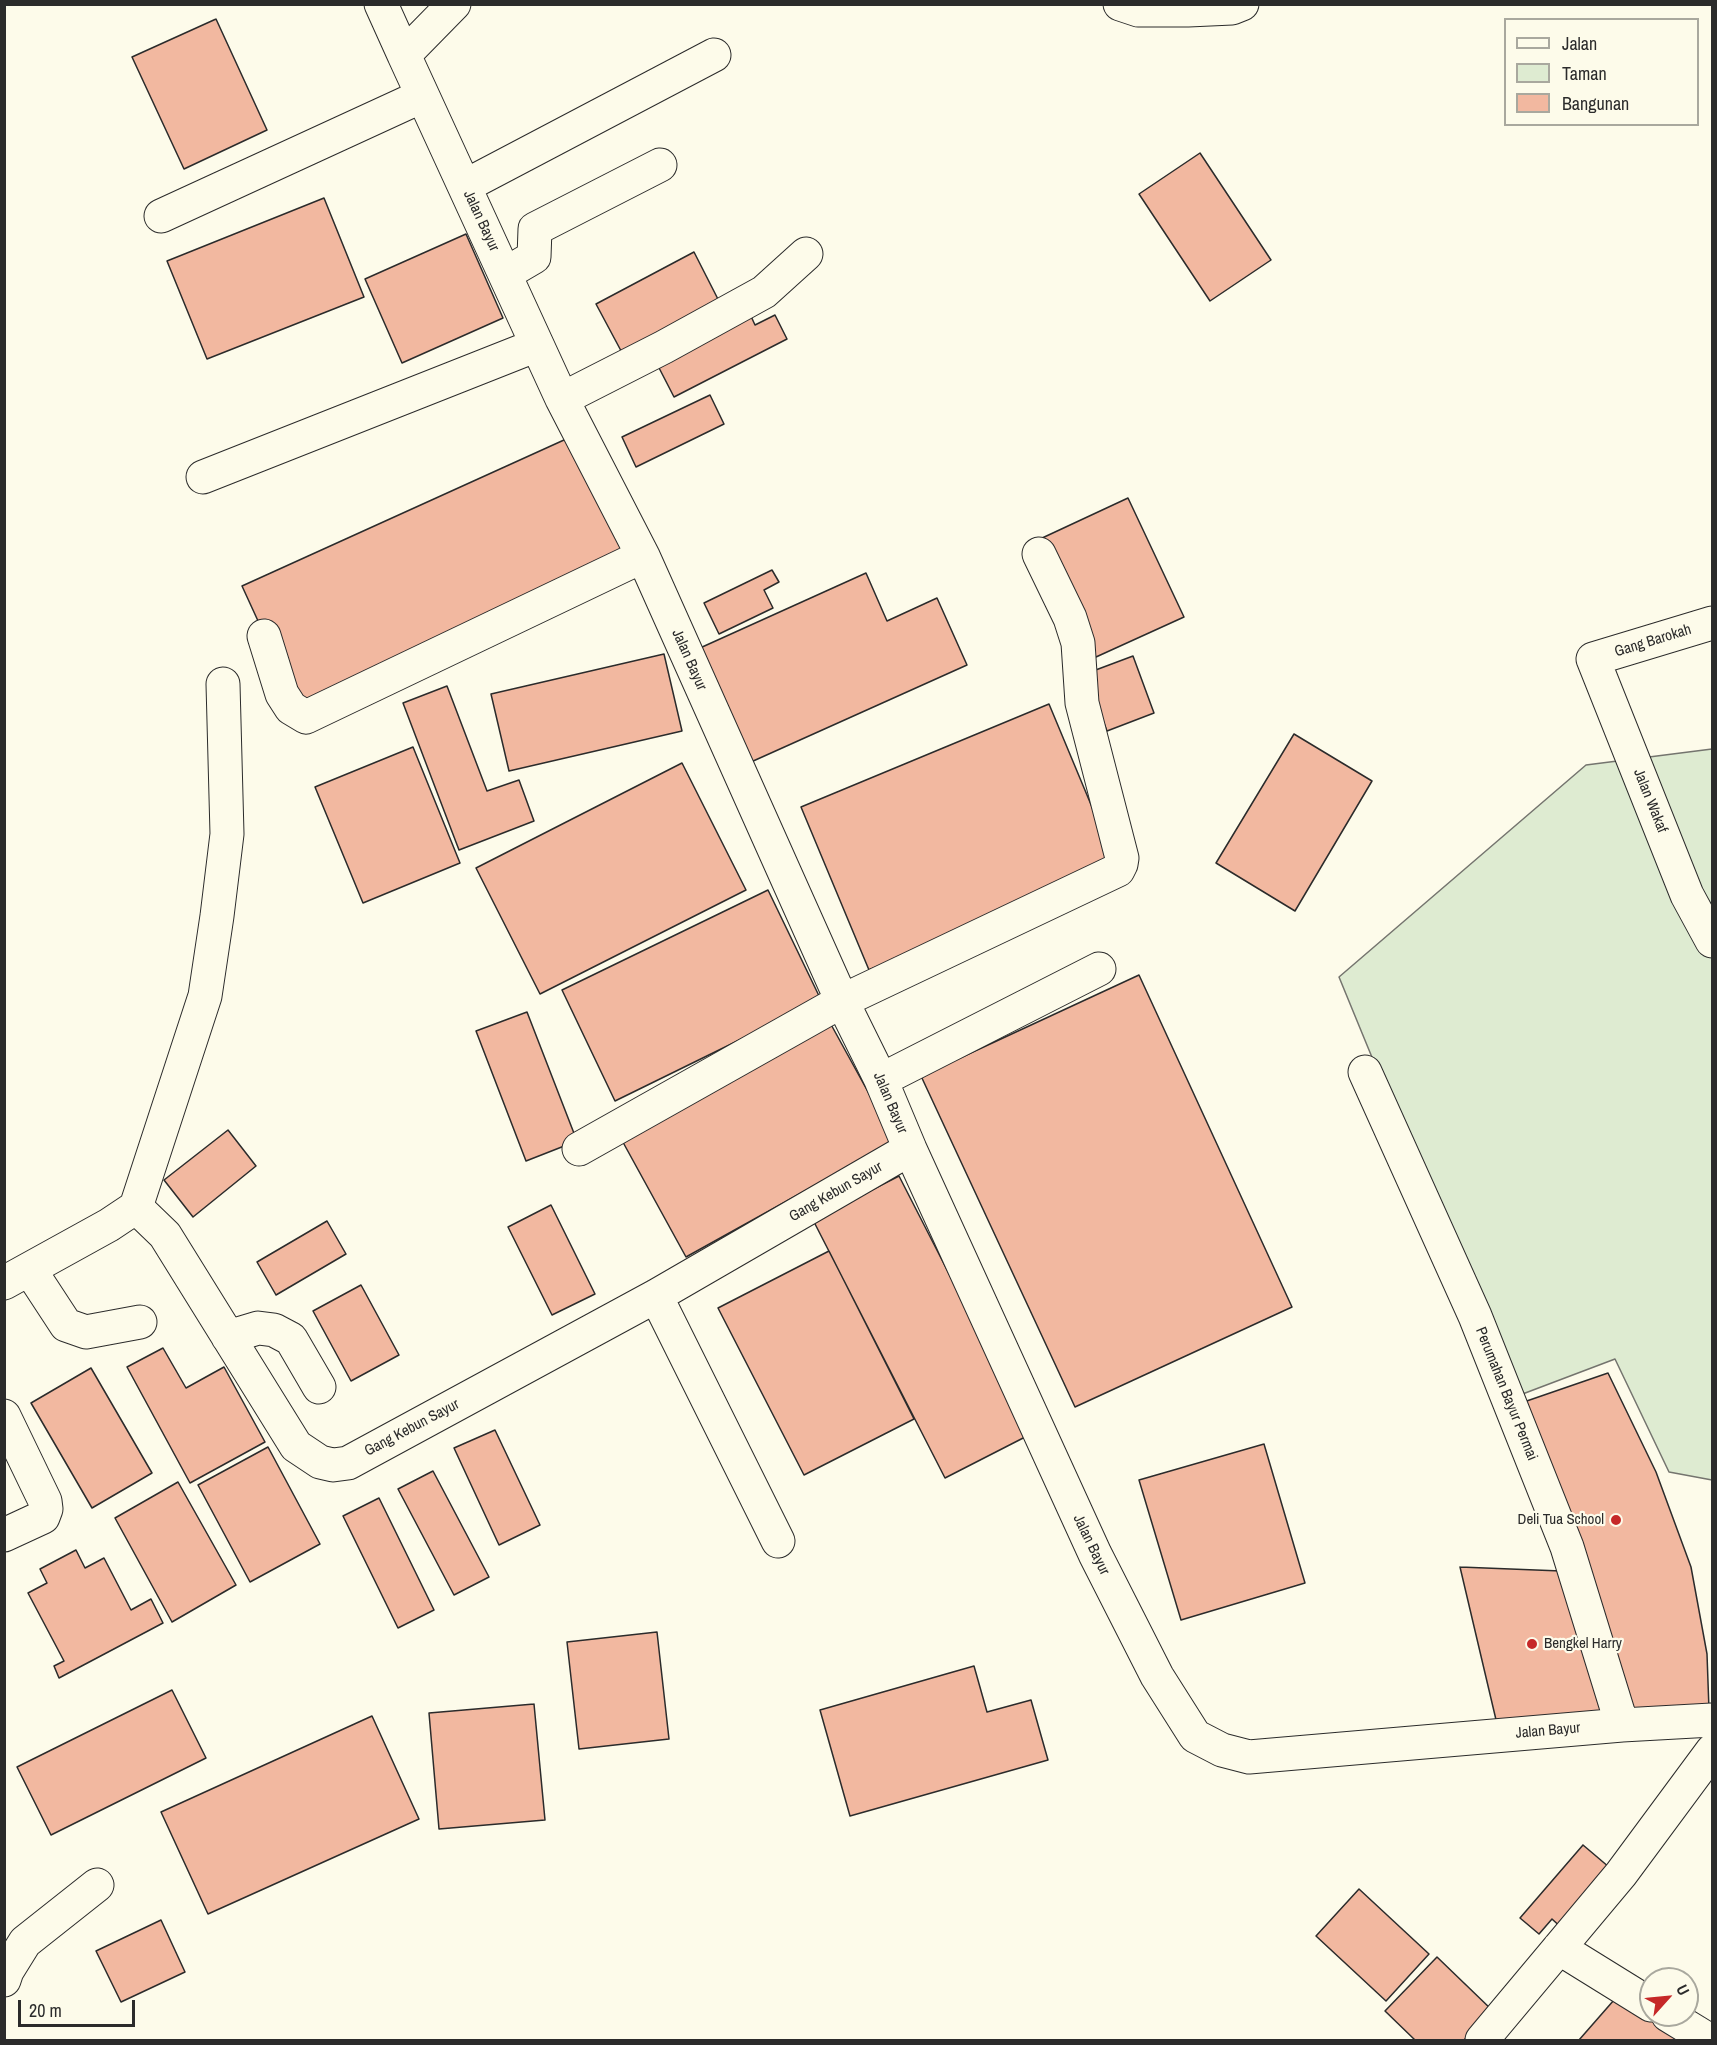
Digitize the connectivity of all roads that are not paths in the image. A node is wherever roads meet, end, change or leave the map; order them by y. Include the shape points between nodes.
1 (381, 4) edge
2 (454, 4) edge
3 (1120, 4) edge
4 (1242, 4) edge
5 (404, 55) junction
6 (714, 55) dead end
7 (422, 96) junction
8 (660, 165) dead end
9 (465, 186) junction
10 (161, 216) dead end
11 (806, 254) dead end
12 (505, 274) junction
13 (537, 345) junction
14 (562, 399) junction
15 (203, 477) dead end
16 (1039, 554) dead end
17 (643, 556) junction
18 (1713, 623) edge
19 (264, 636) dead end
20 (1593, 659) joint
21 (223, 684) dead end
22 (1713, 941) edge
23 (1099, 969) dead end
24 (842, 1001) junction
25 (1365, 1072) dead end
26 (881, 1080) junction
27 (579, 1149) dead end
28 (910, 1149) junction
29 (136, 1207) junction
30 (17, 1276) edge
31 (656, 1296) junction
32 (140, 1322) dead end
33 (228, 1337) junction
34 (319, 1388) dead end
35 (4, 1416) edge
36 (4, 1535) edge
37 (778, 1541) dead end
38 (1713, 1720) edge
39 (1622, 1725) junction
40 (1713, 1751) edge
41 (97, 1885) dead end
42 (1559, 1948) junction
43 (4, 1980) edge
44 (1639, 1998) edge
45 (1688, 2027) edge
46 (1482, 2040) edge
47 (1709, 2040) edge

1 - 5 street, Jalan Bayur
2 - 5 street
3 - 4 street via 1138,10
5 - 7 street, Jalan Bayur
6 - 9 street
7 - 9 street, Jalan Bayur
7 - 10 street
8 - 12 street via 535,229 534,257
9 - 12 street, Jalan Bayur
11 - 14 street via 764,292
12 - 13 street, Jalan Bayur
13 - 14 street, Jalan Bayur
13 - 15 street
14 - 17 street, Jalan Bayur
16 - 24 street via 1078,643 1082,703 1122,864 1118,870
17 - 19 street via 306,717 291,708 282,694
17 - 24 street, Jalan Bayur
18 - 20 street, Gang Barokah
20 - 22 street, Jalan Wakaf via 1687,895
21 - 29 street via 227,834 205,996
23 - 26 street
24 - 26 street, Jalan Bayur
24 - 27 street
25 - 39 street, Perumahan Bayur Permai via 1475,1316 1567,1547
26 - 28 street, Jalan Bayur
28 - 31 street, Gang Kebun Sayur
28 - 39 street, Jalan Bayur via 1095,1554 1157,1676 1195,1736 1222,1750 1249,1757
29 - 30 street
29 - 33 street, Gang Kebun Sayur via 165,1235
30 - 32 street via 66,1325 86,1332
31 - 33 street, Gang Kebun Sayur via 348,1463 333,1465 320,1462 296,1446
31 - 37 street
33 - 34 street via 258,1328 274,1330 291,1339
35 - 36 street via 46,1509 43,1517
38 - 39 street, Jalan Bayur
40 - 42 street via 1622,1874
41 - 43 street via 25,1942
42 - 44 street
42 - 46 street
45 - 47 street

